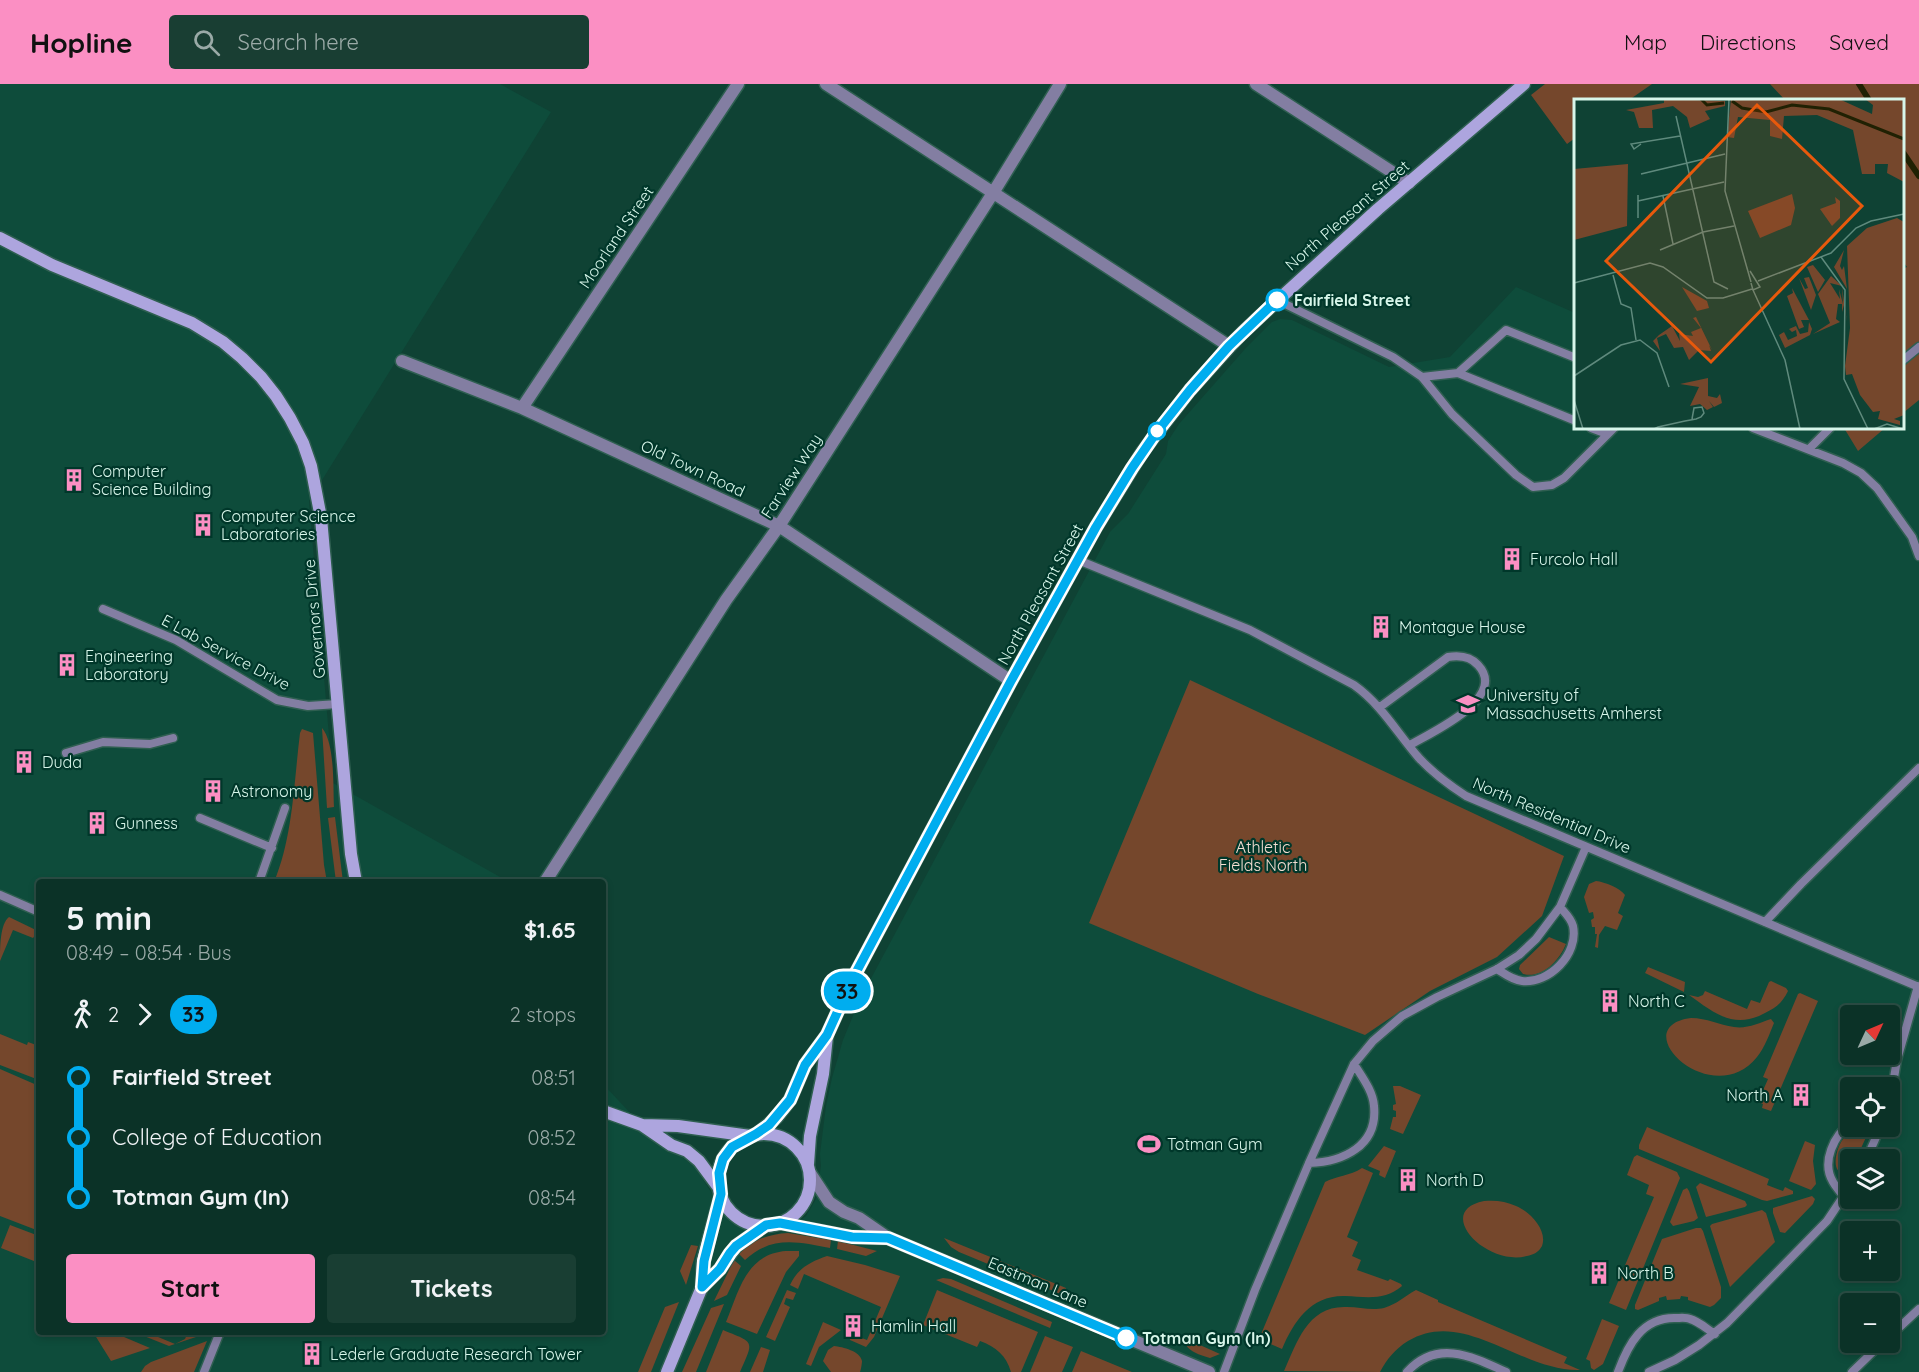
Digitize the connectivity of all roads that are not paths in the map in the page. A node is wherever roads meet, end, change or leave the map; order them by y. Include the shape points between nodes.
1 (738, 84) edge
2 (826, 84) edge
3 (1060, 84) edge
4 (1256, 84) edge
5 (1524, 84) edge
6 (1409, 183) junction
7 (993, 193) junction
8 (0, 238) edge
9 (1277, 300) junction
10 (1229, 346) junction
11 (1919, 347) edge
12 (1574, 358) edge
13 (1904, 359) edge
14 (402, 362) dead end
15 (1458, 373) junction
16 (1422, 377) junction
17 (522, 408) junction
18 (1574, 421) edge
19 (1756, 429) edge
20 (1829, 429) edge
21 (1611, 431) edge
22 (1809, 449) junction
23 (779, 526) junction
24 (1919, 556) edge
25 (1078, 560) junction
26 (103, 609) dead end
27 (1011, 681) junction
28 (338, 705) junction
29 (1380, 707) junction
30 (173, 738) dead end
31 (1410, 745) junction
32 (66, 753) dead end
33 (1919, 768) edge
34 (285, 808) dead end
35 (200, 818) dead end
36 (1586, 847) junction
37 (272, 848) junction
38 (260, 879) edge
39 (355, 879) edge
40 (547, 879) edge
41 (0, 895) edge
42 (1560, 907) junction
43 (36, 911) edge
44 (1765, 922) junction
45 (1497, 969) junction
46 (1918, 986) edge
47 (827, 1035) junction
48 (1354, 1064) junction
49 (1894, 1077) edge
50 (606, 1112) edge
51 (642, 1125) junction
52 (1840, 1133) edge
53 (753, 1135) junction
54 (1309, 1163) junction
55 (809, 1169) junction
56 (720, 1191) junction
57 (1840, 1192) edge
58 (1840, 1203) edge
59 (780, 1223) junction
60 (766, 1225) junction
61 (888, 1238) junction
62 (702, 1287) junction
63 (1919, 1309) edge
64 (1900, 1327) edge
65 (1715, 1334) junction
66 (219, 1335) edge
67 (1872, 1353) edge
68 (204, 1372) edge
69 (667, 1372) edge
70 (1209, 1372) edge
71 (1224, 1372) edge
72 (1407, 1372) edge
73 (1506, 1372) edge
74 (1618, 1372) edge
75 (1649, 1372) edge
76 (1852, 1372) edge

1 - 17 street, Moorland Street
2 - 7 street
3 - 7 street, Farview Way
4 - 6 street
5 - 6 main road, North Pleasant Street
6 - 9 main road, North Pleasant Street
7 - 10 street
7 - 23 street, Farview Way
8 - 28 main road, Governors Drive via 52,266 192,323 242,358 276,396 303,443 318,499
9 - 10 main road, North Pleasant Street
9 - 16 lane via 1393,357
10 - 25 main road, North Pleasant Street via 1143,451
11 - 13 lane
12 - 15 lane via 1506,330
14 - 17 street, Old Town Road
15 - 16 lane
15 - 18 lane
16 - 21 lane via 1452,414 1533,487 1552,485 1564,478
17 - 23 street, Old Town Road
19 - 22 lane
20 - 22 lane
22 - 24 lane via 1862,473 1912,537
23 - 27 street, Old Town Road
23 - 40 street, Farview Way via 726,600
25 - 27 main road, North Pleasant Street
25 - 29 lane, North Residential Drive via 1250,630 1354,686
26 - 28 lane, E Lab Service Drive via 176,640 277,700 308,706
27 - 47 main road, North Pleasant Street via 851,982
28 - 39 main road, Governors Drive
29 - 31 lane, North Residential Drive
29 - 31 lane via 1449,657 1459,656 1477,663 1485,682 1475,703
30 - 32 lane via 150,744 103,742
31 - 36 lane, North Residential Drive via 1438,776 1466,796
33 - 44 lane
34 - 37 lane
35 - 37 lane
36 - 42 lane
36 - 44 lane, North Residential Drive
37 - 38 lane
41 - 43 lane
42 - 45 lane via 1536,939
42 - 45 lane via 1570,919 1574,936 1563,962 1532,981 1510,978
44 - 46 lane, North Residential Drive
45 - 48 lane via 1402,1016
46 - 49 lane
47 - 53 main road, North Pleasant Street via 805,1065 790,1100 777,1117
47 - 55 main road, North Pleasant Street via 810,1136
48 - 54 lane
48 - 54 lane via 1374,1105 1370,1133 1341,1159
50 - 51 main road
51 - 53 main road
51 - 56 main road via 699,1161
52 - 57 lane via 1828,1165 1831,1180
53 - 55 main road via 773,1135 794,1145
53 - 56 main road via 732,1147 723,1159
54 - 71 lane
55 - 59 main road via 804,1203
55 - 61 street, Eastman Lane via 829,1202
56 - 60 main road via 734,1214 745,1221
56 - 62 main road
58 - 65 lane via 1827,1221
59 - 60 main road
59 - 61 street, Eastman Lane via 852,1237
60 - 62 main road via 736,1246
61 - 70 street, Eastman Lane
62 - 69 main road
63 - 64 lane
65 - 74 lane via 1690,1319 1667,1318 1648,1324 1634,1337
65 - 75 lane
66 - 68 lane
67 - 76 lane
72 - 73 lane via 1430,1355 1446,1353 1463,1354

